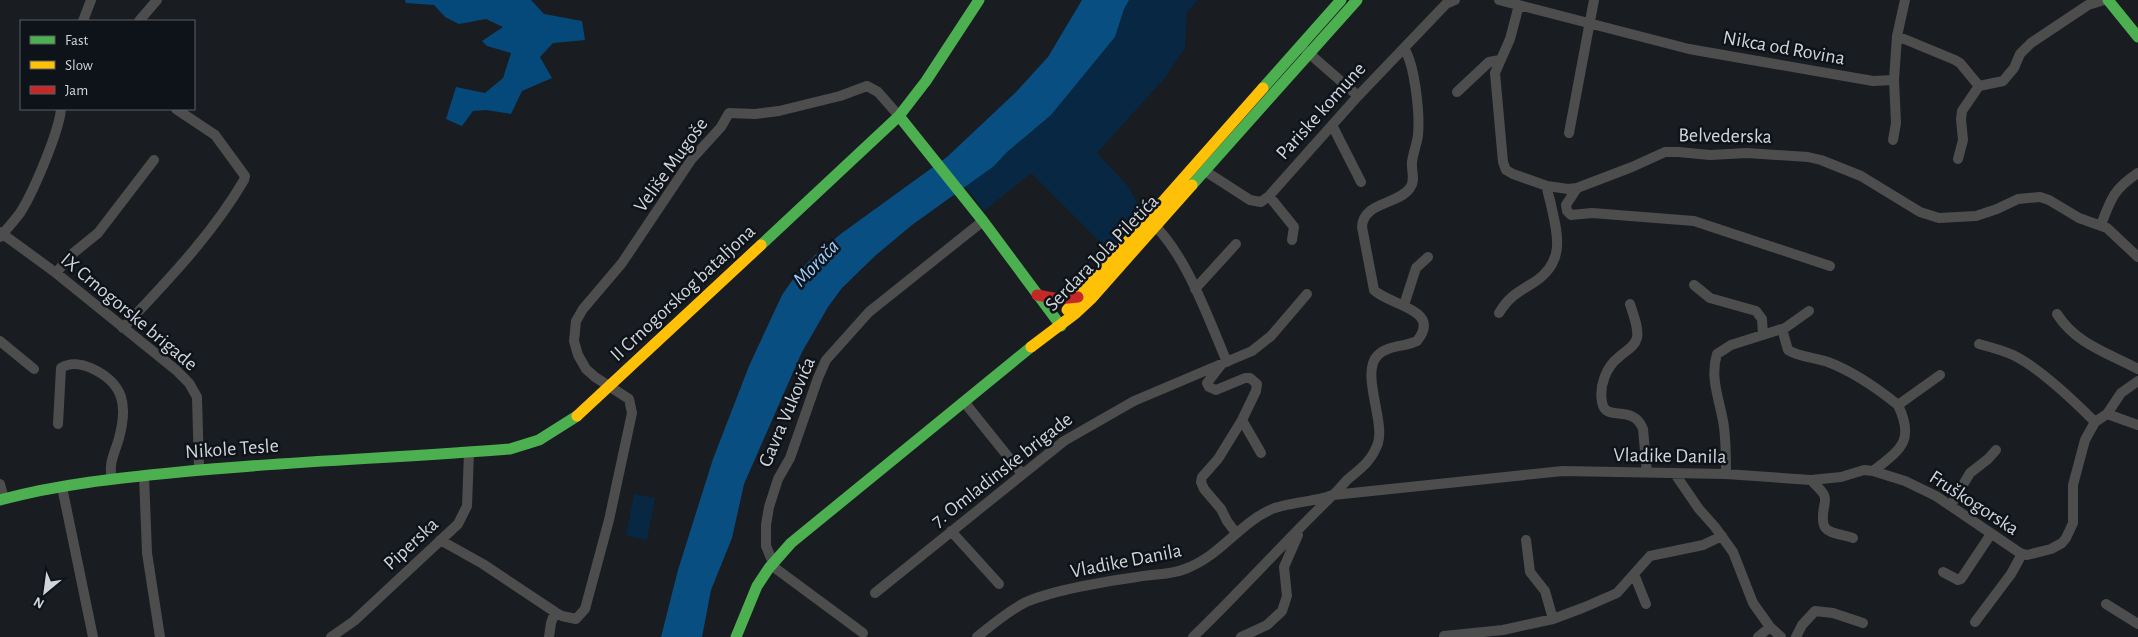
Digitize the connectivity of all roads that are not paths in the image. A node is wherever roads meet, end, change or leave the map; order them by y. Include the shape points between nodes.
1 (91, 0) edge
2 (156, 0) edge
3 (979, 0) edge
4 (1341, 0) edge
5 (1357, 0) edge
6 (1455, 0) edge
7 (1499, 0) edge
8 (1594, 0) edge
9 (1904, 0) edge
10 (2106, 0) edge
11 (1519, 4) junction
12 (84, 20) edge
13 (140, 20) edge
14 (1590, 24) junction
15 (1897, 36) junction
16 (2138, 37) edge
17 (1404, 48) junction
18 (1305, 50) junction
19 (1500, 60) junction
20 (1894, 80) junction
21 (1979, 86) junction
22 (1457, 92) dead end
23 (1358, 96) junction
24 (61, 110) edge
25 (178, 110) edge
26 (899, 116) junction
27 (1332, 125) junction
28 (1569, 133) dead end
29 (1893, 140) dead end
30 (1958, 159) dead end
31 (154, 160) dead end
32 (1205, 172) junction
33 (2138, 174) edge
34 (1361, 182) dead end
35 (1546, 186) junction
36 (1577, 188) junction
37 (1268, 196) junction
38 (981, 218) junction
39 (1151, 222) junction
40 (2100, 225) junction
41 (1, 234) edge
42 (1292, 240) dead end
43 (1236, 244) dead end
44 (1428, 257) dead end
45 (2138, 257) edge
46 (1830, 266) dead end
47 (56, 273) junction
48 (1694, 285) dead end
49 (1195, 289) junction
50 (1307, 294) dead end
51 (1038, 295) junction
52 (1078, 297) junction
53 (1630, 304) dead end
54 (1404, 305) junction
55 (1809, 311) dead end
56 (1499, 313) dead end
57 (2057, 314) dead end
58 (1058, 324) junction
59 (123, 328) junction
60 (1782, 329) junction
61 (1763, 335) junction
62 (0, 341) edge
63 (1979, 344) dead end
64 (1224, 363) junction
65 (34, 369) dead end
66 (2138, 369) edge
67 (1940, 375) dead end
68 (2138, 381) edge
69 (609, 387) junction
70 (965, 403) junction
71 (1898, 405) junction
72 (2107, 414) junction
73 (1242, 420) junction
74 (2095, 422) junction
75 (58, 424) dead end
76 (2138, 425) edge
77 (1996, 450) dead end
78 (469, 452) junction
79 (1261, 453) dead end
80 (200, 470) junction
81 (1873, 471) junction
82 (1647, 473) junction
83 (1022, 474) junction
84 (1675, 474) junction
85 (1726, 474) junction
86 (144, 475) junction
87 (112, 479) junction
88 (1811, 480) junction
89 (0, 484) edge
90 (62, 487) junction
91 (1333, 495) junction
92 (2, 499) edge
93 (1951, 505) junction
94 (1305, 521) junction
95 (951, 531) junction
96 (1236, 533) junction
97 (1991, 534) junction
98 (1722, 536) junction
99 (1853, 538) dead end
100 (440, 540) junction
101 (1526, 540) dead end
102 (2022, 554) junction
103 (772, 564) junction
104 (1943, 572) dead end
105 (1634, 574) junction
106 (999, 584) dead end
107 (875, 593) dead end
108 (1646, 604) dead end
109 (2106, 604) dead end
110 (555, 612) junction
111 (1553, 619) junction
112 (1975, 622) dead end
113 (1863, 623) dead end
114 (2138, 624) edge
115 (1770, 627) junction
116 (863, 633) dead end
117 (1503, 633) edge
118 (1444, 636) dead end
119 (93, 637) edge
120 (160, 637) edge
121 (331, 637) edge
122 (548, 637) edge
123 (736, 637) edge
124 (977, 637) edge
125 (1193, 637) edge
126 (1241, 637) edge
127 (1758, 637) edge
128 (1781, 637) edge
129 (1796, 637) edge

1 - 12 street
2 - 13 street
3 - 26 main road, II Crnogorskog bataljona
4 - 18 main road, Serdara Jola Piletića
5 - 18 main road, Serdara Jola Piletića
6 - 17 street, Pariske komune via 1446,4
7 - 11 street
8 - 14 street
9 - 15 street
10 - 16 main road
10 - 21 street via 2088,5 2030,43 2003,81
11 - 14 street
11 - 19 street, Belvederska via 1510,39
14 - 20 street, Nikca od Rovina via 1689,49 1873,81
14 - 28 street
15 - 20 street
15 - 21 street via 1960,63
17 - 23 street, Pariske komune
17 - 54 street via 1417,100 1418,134 1412,161 1414,180 1406,193 1367,213 1362,227 1374,290 1388,300
18 - 23 street
18 - 32 main road, Serdara Jola Piletića
18 - 39 main road, Serdara Jola Piletića
19 - 22 street via 1489,62
19 - 35 street, Belvederska via 1495,73 1504,167 1513,174
20 - 29 street via 1896,123
21 - 30 street via 1962,111 1963,140
23 - 27 street, Pariske komune
24 - 41 street via 56,132 27,200 20,214
25 - 59 street via 215,135 245,176 244,180 173,276
26 - 38 main road
26 - 69 main road, II Crnogorskog bataljona
26 - 69 street, Veliše Mugoše via 878,92 867,86 840,96 779,110 755,114 729,113 691,160 622,263 576,321 574,341 578,355 586,368
27 - 34 street
27 - 37 street, Pariske komune
31 - 47 street via 107,223
32 - 37 street via 1250,200 1261,202
32 - 39 main road, Serdara Jola Piletića
33 - 40 street via 2124,182 2114,194
35 - 36 street, Belvederska
35 - 56 street via 1556,230 1556,257 1546,274 1513,293
36 - 40 street, Belvederska via 1665,152 1710,156 1768,154 1808,157 1836,165 1861,176 1920,212 1939,218 1985,213 2029,197 2049,200 2079,218
36 - 46 street via 1566,205 1570,215 1592,213 1694,221
37 - 42 street via 1294,227
38 - 51 main road
38 - 103 street, Gavra Vukovića via 868,312 826,360 769,507 766,541
39 - 49 street via 1170,243
39 - 52 main road, Serdara Jola Piletića
39 - 58 main road, Serdara Jola Piletića via 1092,297
40 - 45 street via 2115,234
41 - 47 street, IX Crnogorske brigade
43 - 49 street
44 - 54 street via 1416,268
47 - 59 street, IX Crnogorske brigade
48 - 61 street via 1710,298 1756,311 1762,319
49 - 64 street
50 - 64 street, 7. Omladinske brigade via 1260,347
51 - 52 main road via 1059,299
51 - 58 main road
52 - 58 main road, Serdara Jola Piletića
53 - 82 street via 1636,340 1608,368 1602,386 1602,402 1611,413 1632,414 1641,422
54 - 91 street via 1420,317 1422,332 1417,341 1386,350 1375,358 1372,373 1380,425 1378,444 1369,461
55 - 60 street
57 - 66 street via 2066,329 2080,340
58 - 70 main road, Serdara Jola Piletića
59 - 80 street, IX Crnogorske brigade via 181,374 194,390 198,404
60 - 61 street
60 - 71 street via 1788,350 1839,367 1863,379
61 - 85 street via 1722,349 1715,360 1715,384 1724,426
62 - 65 street
63 - 74 street via 2019,358
64 - 73 street via 1208,380 1212,389 1245,378 1257,384
64 - 83 street, 7. Omladinske brigade via 1134,401 1089,425
67 - 71 street
68 - 72 street, Fruškogorska via 2121,394
69 - 78 main road, II Crnogorskog bataljona via 564,426 537,442 510,449
69 - 110 street via 629,399 632,410 609,520 583,613 572,619
70 - 83 street
70 - 103 main road, Serdara Jola Piletića via 806,530
71 - 81 street via 1907,427 1906,436 1897,450
72 - 74 street, Fruškogorska
72 - 76 street
73 - 79 street
73 - 96 street via 1201,482
74 - 102 street, Fruškogorska via 2081,450 2075,475 2075,514 2070,531 2058,546
75 - 87 street via 61,368 68,364 86,366 110,379 124,409 119,439 110,464
77 - 93 street via 1970,473
78 - 80 main road, Nikole Tesle
78 - 100 street, Piperska via 465,513
80 - 86 main road, Nikole Tesle
81 - 88 street, Vladike Danila
81 - 93 street, Fruškogorska via 1921,488
82 - 84 street, Vladike Danila
82 - 91 street, Vladike Danila via 1563,471
83 - 95 street, 7. Omladinske brigade
84 - 85 street, Vladike Danila
84 - 98 street
85 - 88 street, Vladike Danila
86 - 87 main road, Nikole Tesle
86 - 120 street via 147,553
87 - 90 main road, Nikole Tesle
88 - 99 street via 1824,495 1822,525
89 - 92 street
90 - 92 main road, Nikole Tesle
90 - 119 street
91 - 94 street
91 - 96 street, Vladike Danila via 1282,505 1267,511
93 - 97 street, Fruškogorska
94 - 125 street
94 - 126 street via 1284,566 1287,596 1282,610 1267,625
95 - 106 street
95 - 107 street, 7. Omladinske brigade
96 - 124 street, Vladike Danila via 1209,558 1184,570 1065,591 1028,601 1002,616
97 - 102 street, Fruškogorska
97 - 104 street via 1961,579
98 - 105 street via 1703,544 1650,556
98 - 115 street via 1734,552 1753,603
100 - 110 street
100 - 121 street, Piperska via 354,620
101 - 111 street via 1530,572 1545,591
102 - 112 street
103 - 116 street
103 - 123 main road, Serdara Jola Piletića via 752,595
105 - 108 street
105 - 111 street via 1617,593
109 - 114 street
110 - 122 street
111 - 117 street
113 - 129 street via 1815,611 1802,624
115 - 127 street
115 - 128 street
117 - 118 street

